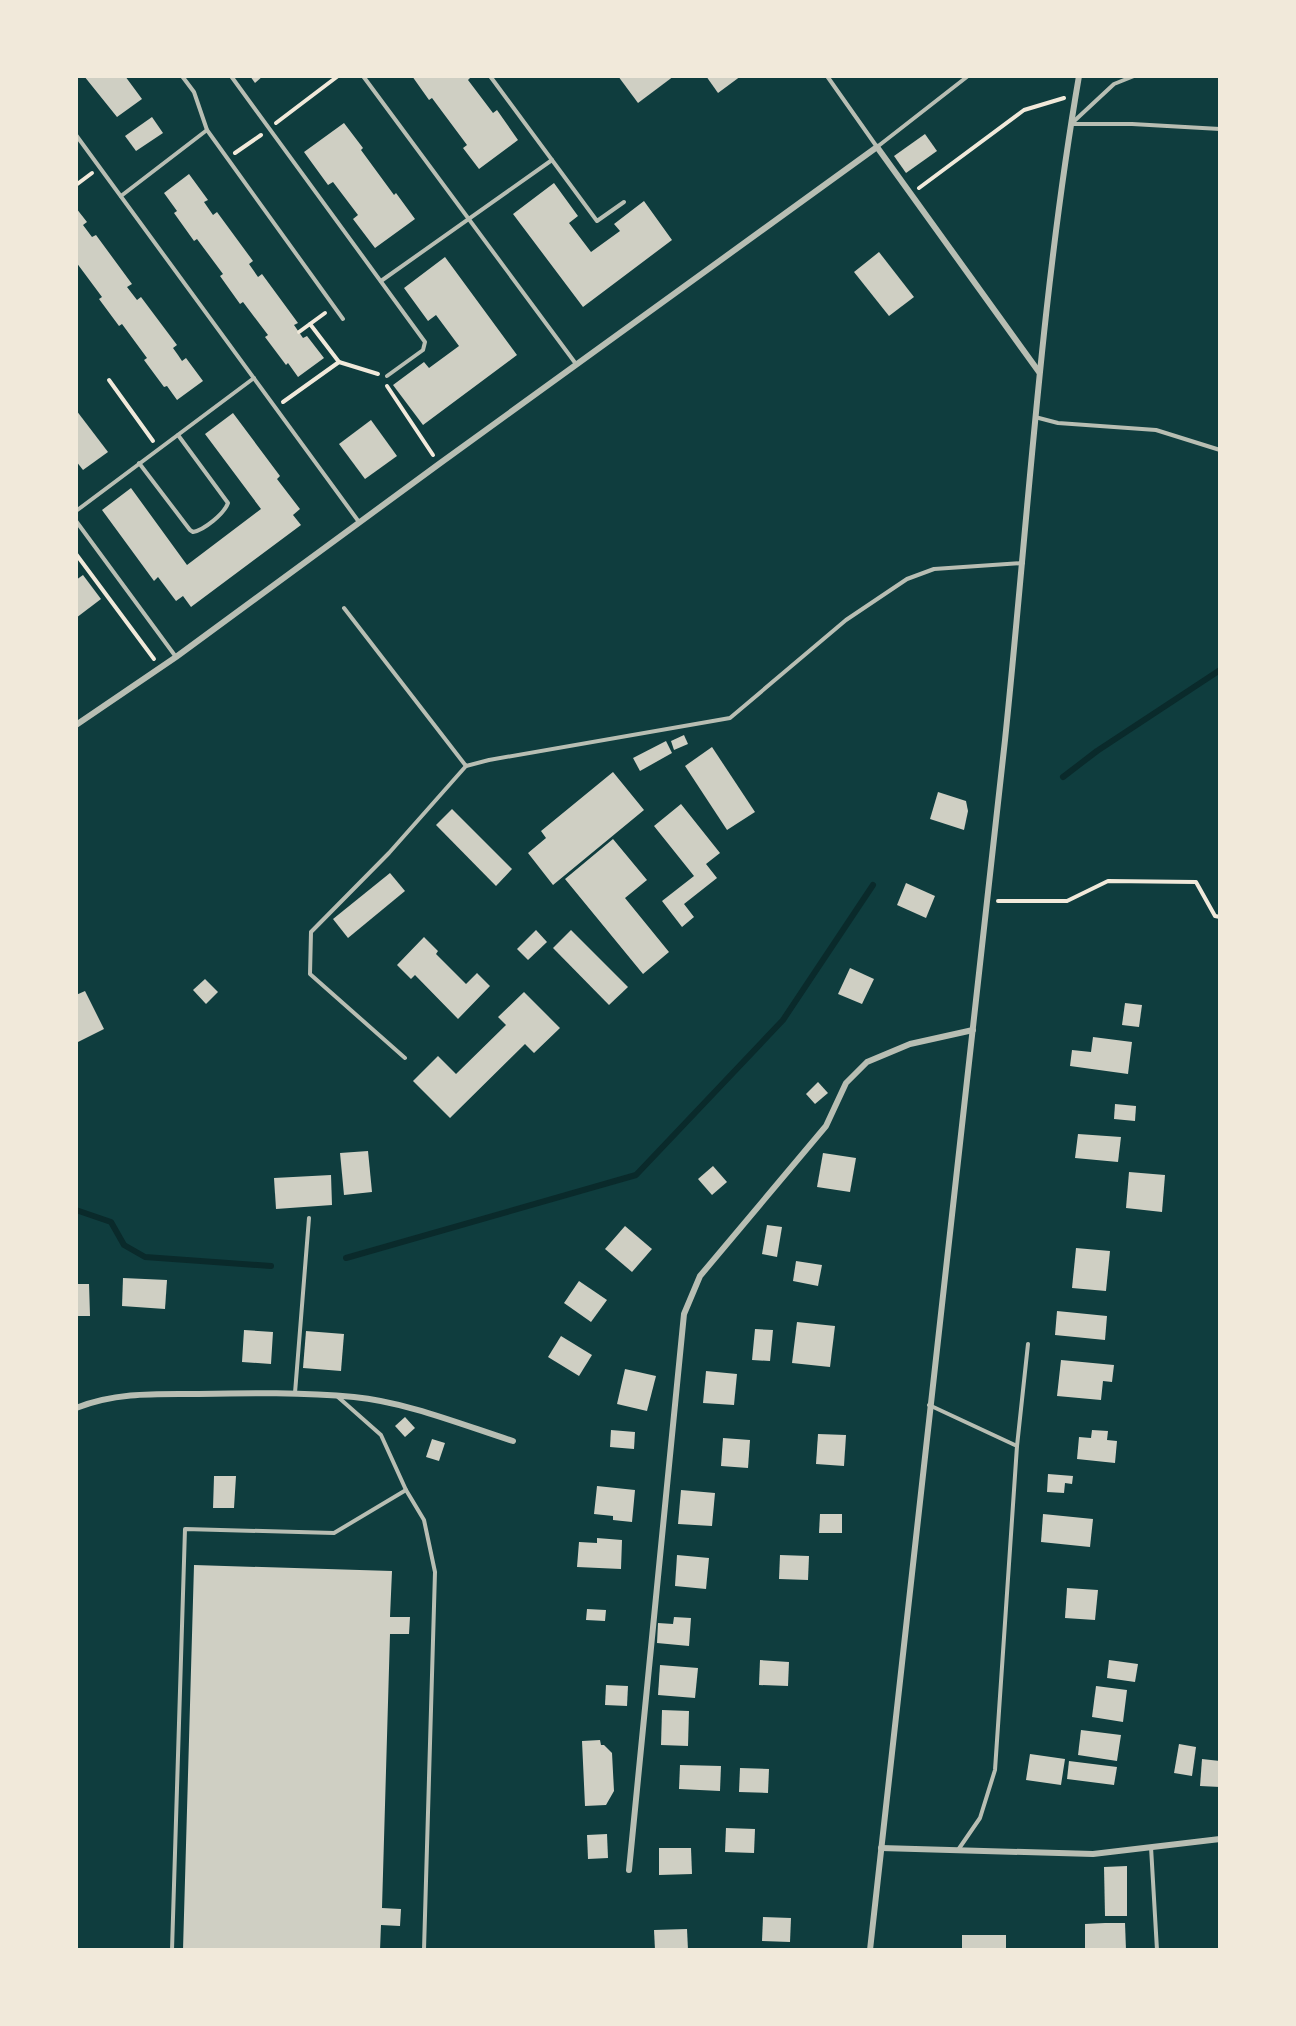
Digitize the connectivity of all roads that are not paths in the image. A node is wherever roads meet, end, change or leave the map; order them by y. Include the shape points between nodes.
1 (182, 76) edge
2 (231, 76) edge
3 (363, 76) edge
4 (490, 76) edge
5 (827, 76) edge
6 (968, 76) edge
7 (1079, 76) edge
8 (1134, 76) edge
9 (1071, 124) junction
10 (1220, 129) edge
11 (207, 130) junction
12 (76, 135) edge
13 (878, 147) junction
14 (552, 160) junction
15 (121, 196) junction
16 (624, 202) dead end
17 (468, 220) junction
18 (381, 281) junction
19 (343, 319) dead end
20 (576, 364) junction
21 (1039, 373) junction
22 (387, 376) road end
23 (254, 378) junction
24 (1035, 417) junction
25 (178, 435) junction
26 (1220, 450) edge
27 (139, 464) junction
28 (76, 511) edge
29 (76, 521) edge
30 (359, 522) junction
31 (1023, 563) junction
32 (344, 608) dead end
33 (176, 657) junction
34 (76, 725) edge
35 (466, 766) junction
36 (973, 1029) junction
37 (405, 1058) dead end
38 (309, 1218) dead end
39 (1028, 1344) dead end
40 (294, 1394) junction
41 (337, 1396) junction
42 (929, 1405) junction
43 (76, 1408) edge
44 (513, 1441) dead end
45 (1017, 1446) junction
46 (406, 1490) junction
47 (1220, 1839) edge
48 (1151, 1847) junction
49 (881, 1848) junction
50 (957, 1851) junction
51 (629, 1870) dead end
52 (172, 1950) edge
53 (424, 1950) edge
54 (870, 1950) edge
55 (1157, 1950) edge

1 - 11 lane via 194,92
2 - 18 lane
3 - 17 lane
4 - 14 lane
5 - 13 lane
6 - 13 lane
7 - 9 street
8 - 9 lane via 1114,84
9 - 10 lane
9 - 21 street
11 - 15 lane
11 - 19 lane
12 - 15 lane
13 - 20 street
13 - 21 street
14 - 16 lane via 597,220
14 - 17 lane
15 - 23 lane
17 - 18 lane
17 - 20 lane
18 - 22 lane via 425,342 423,350
20 - 30 street
21 - 24 street
23 - 25 lane
23 - 30 lane
24 - 26 lane via 1058,423 1156,430
24 - 31 street
25 - 27 lane
25 - 27 lane via 228,503 225,510 198,531 189,530
27 - 28 lane
29 - 33 lane
30 - 33 street
31 - 35 lane via 934,569 907,579 846,620 730,718
31 - 36 street
32 - 35 lane
33 - 34 street
35 - 37 lane via 389,853 311,932 310,974
36 - 42 street
36 - 51 street via 910,1044 867,1062 846,1083 826,1126 700,1276 684,1314
38 - 40 lane
39 - 45 lane
40 - 41 street
40 - 43 street via 132,1394
41 - 44 street via 425,1412
41 - 46 lane via 381,1435
42 - 45 lane
42 - 49 street
45 - 50 lane via 994,1770 980,1818
46 - 52 lane via 334,1533 185,1529
46 - 53 lane via 424,1520 435,1572
47 - 48 street
48 - 50 street via 1093,1854
48 - 55 lane
49 - 50 street
49 - 54 street

